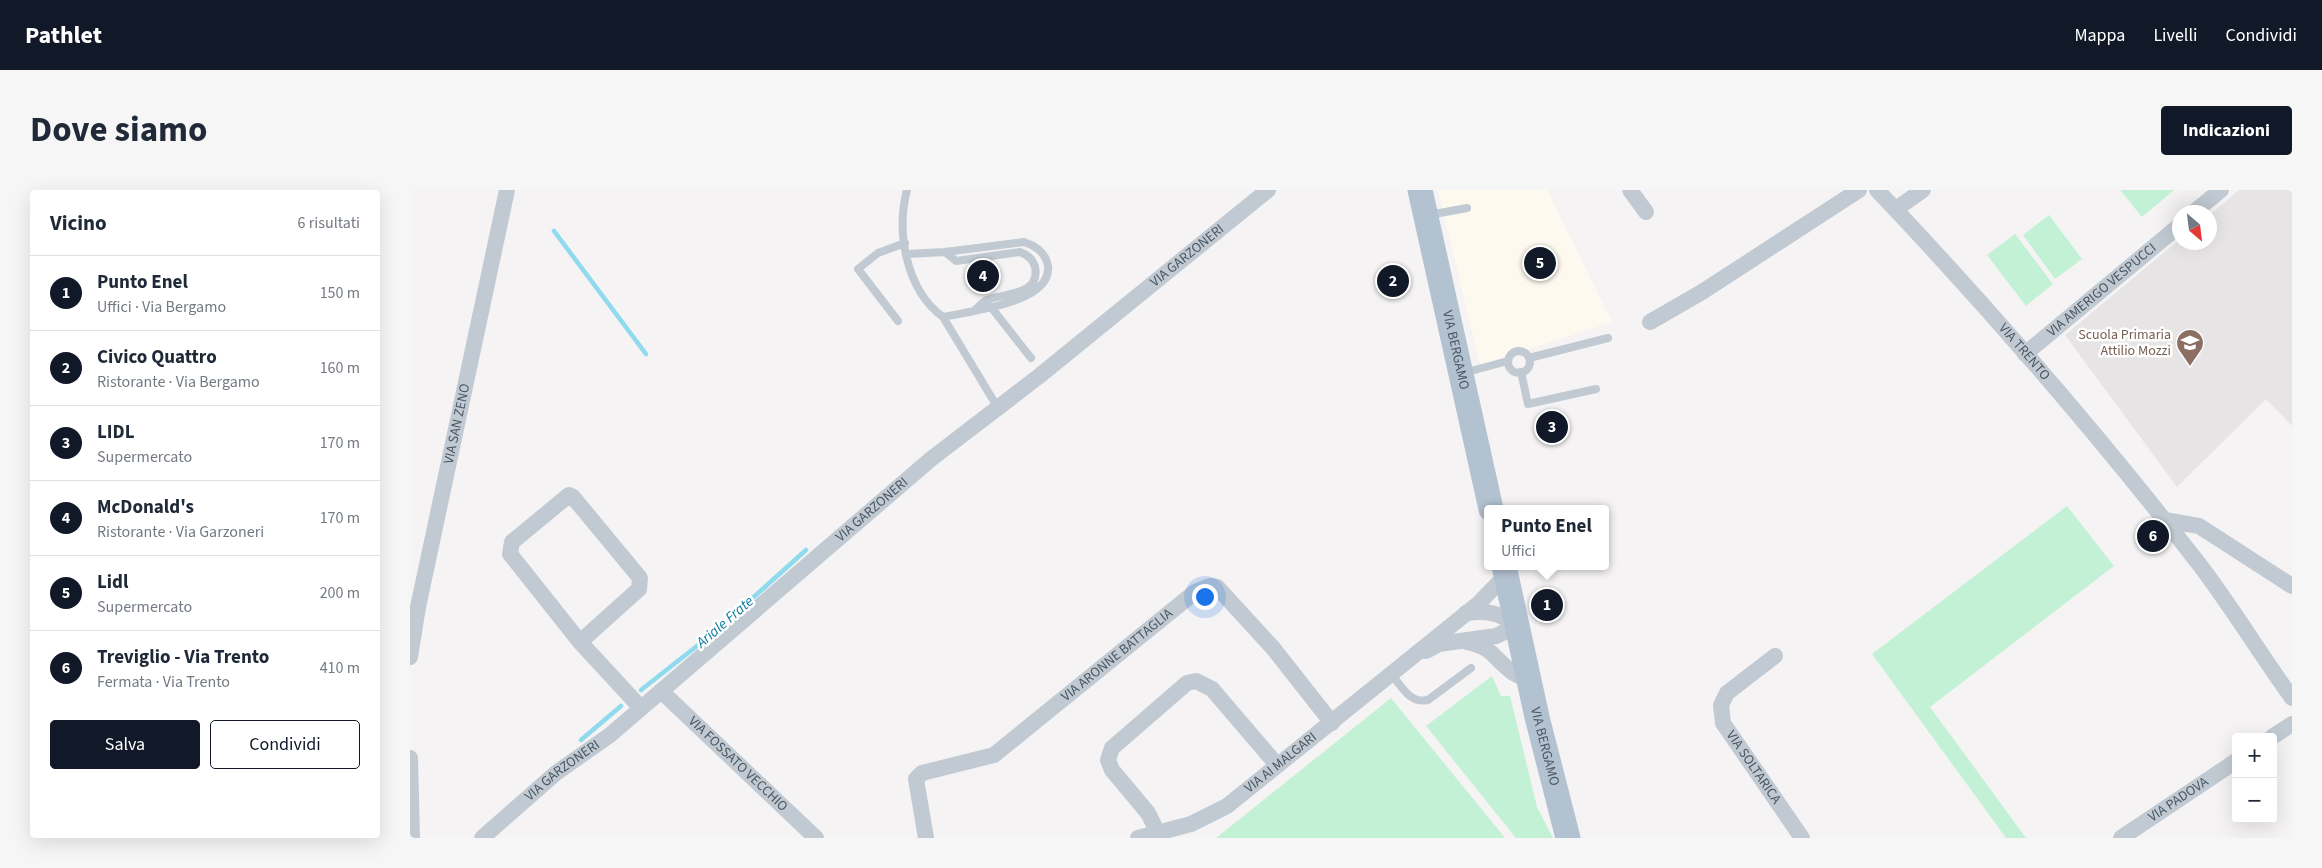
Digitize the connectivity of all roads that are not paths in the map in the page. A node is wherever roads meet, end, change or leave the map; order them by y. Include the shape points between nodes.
1 (506, 190) edge
2 (908, 190) edge
3 (1268, 190) edge
4 (1420, 190) edge
5 (1630, 190) edge
6 (1859, 190) edge
7 (1877, 190) edge
8 (1923, 190) edge
9 (2221, 190) edge
10 (2203, 205) edge
11 (1467, 208) dead end
12 (1896, 209) junction
13 (1646, 212) dead end
14 (1427, 216) junction
15 (2172, 232) edge
16 (904, 243) junction
17 (945, 252) junction
18 (907, 254) junction
19 (991, 307) junction
20 (975, 310) junction
21 (944, 317) junction
22 (898, 321) dead end
23 (1650, 322) dead end
24 (1608, 338) dead end
25 (2025, 354) junction
26 (1031, 358) dead end
27 (1529, 358) junction
28 (1508, 361) junction
29 (1522, 372) junction
30 (1461, 373) junction
31 (1596, 389) dead end
32 (998, 408) junction
33 (1490, 505) edge
34 (2164, 520) junction
35 (1505, 571) edge
36 (2292, 586) edge
37 (1466, 613) junction
38 (1517, 626) junction
39 (1464, 641) junction
40 (580, 642) junction
41 (410, 650) edge
42 (1775, 656) dead end
43 (1409, 660) junction
44 (1471, 668) dead end
45 (1392, 675) junction
46 (1530, 680) junction
47 (661, 691) junction
48 (2292, 698) edge
49 (640, 708) junction
50 (1332, 724) junction
51 (2292, 724) edge
52 (2277, 734) edge
53 (410, 758) edge
54 (2232, 764) edge
55 (1277, 765) junction
56 (1158, 833) junction
57 (412, 838) edge
58 (482, 838) edge
59 (816, 838) edge
60 (926, 838) edge
61 (1138, 838) edge
62 (1568, 838) edge
63 (1802, 838) edge
64 (2121, 838) edge

1 - 41 street, VIA SAN ZENO
2 - 16 lane via 902,210
3 - 32 street, VIA GARZONERI
4 - 14 main road, VIA BERGAMO
5 - 13 street
6 - 23 street
7 - 12 street, VIA TRENTO
8 - 12 street
9 - 10 street
11 - 14 lane
12 - 25 street, VIA TRENTO
14 - 30 main road, VIA BERGAMO
15 - 25 street, VIA AMERIGO VESPUCCI
16 - 18 lane
16 - 22 lane via 878,253 858,269
17 - 18 lane
17 - 19 lane via 1013,242 1024,242 1040,250 1048,266 1042,286 1034,293
17 - 20 lane via 956,261 1020,252 1028,255 1034,263 1033,282 1025,290 985,301
18 - 21 lane via 922,296
19 - 20 lane
19 - 26 lane
20 - 21 lane
21 - 32 lane
24 - 27 lane
25 - 34 street, VIA TRENTO
27 - 28 lane via 1518,352 1511,354
27 - 29 lane via 1528,367
28 - 29 lane via 1512,370
28 - 30 lane
29 - 31 lane via 1528,404
30 - 33 main road, VIA BERGAMO
32 - 47 street, VIA GARZONERI via 931,459
34 - 36 street via 2199,526
34 - 48 street, VIA TRENTO via 2200,565
35 - 37 street, VIA AI MALGARI via 1490,595
35 - 38 main road, VIA BERGAMO
37 - 38 street via 1492,612
37 - 43 street, VIA AI MALGARI
38 - 39 street, VIA AI MALGARI via 1496,636
38 - 46 main road, VIA BERGAMO
39 - 43 street, VIA AI MALGARI via 1439,644
39 - 46 street, VIA AI MALGARI via 1494,652 1512,672
40 - 40 street via 641,584 640,578 569,495 512,542 510,554
40 - 49 street
42 - 63 street, VIA SOLTARICA via 1727,692 1721,705 1723,723
43 - 45 street, VIA AI MALGARI
44 - 45 lane via 1423,701 1408,695
45 - 50 street, VIA AI MALGARI
46 - 62 main road, VIA BERGAMO
47 - 49 street, VIA GARZONERI
47 - 59 street, VIA FOSSATO VECCHIO
49 - 58 street, VIA GARZONERI via 610,735 556,773
50 - 55 street, VIA AI MALGARI
50 - 60 street, VIA ARONNE BATTAGLIA via 1273,648 1217,587 1210,586 1195,592 994,755 922,773 916,780 916,789
51 - 52 street
53 - 57 street
54 - 64 street, VIA PADOVA
55 - 56 street, VIA AI MALGARI via 1217,813
55 - 56 street via 1212,689 1196,681 1187,684 1112,748 1108,760 1112,770 1148,813
56 - 61 street, VIA AI MALGARI

